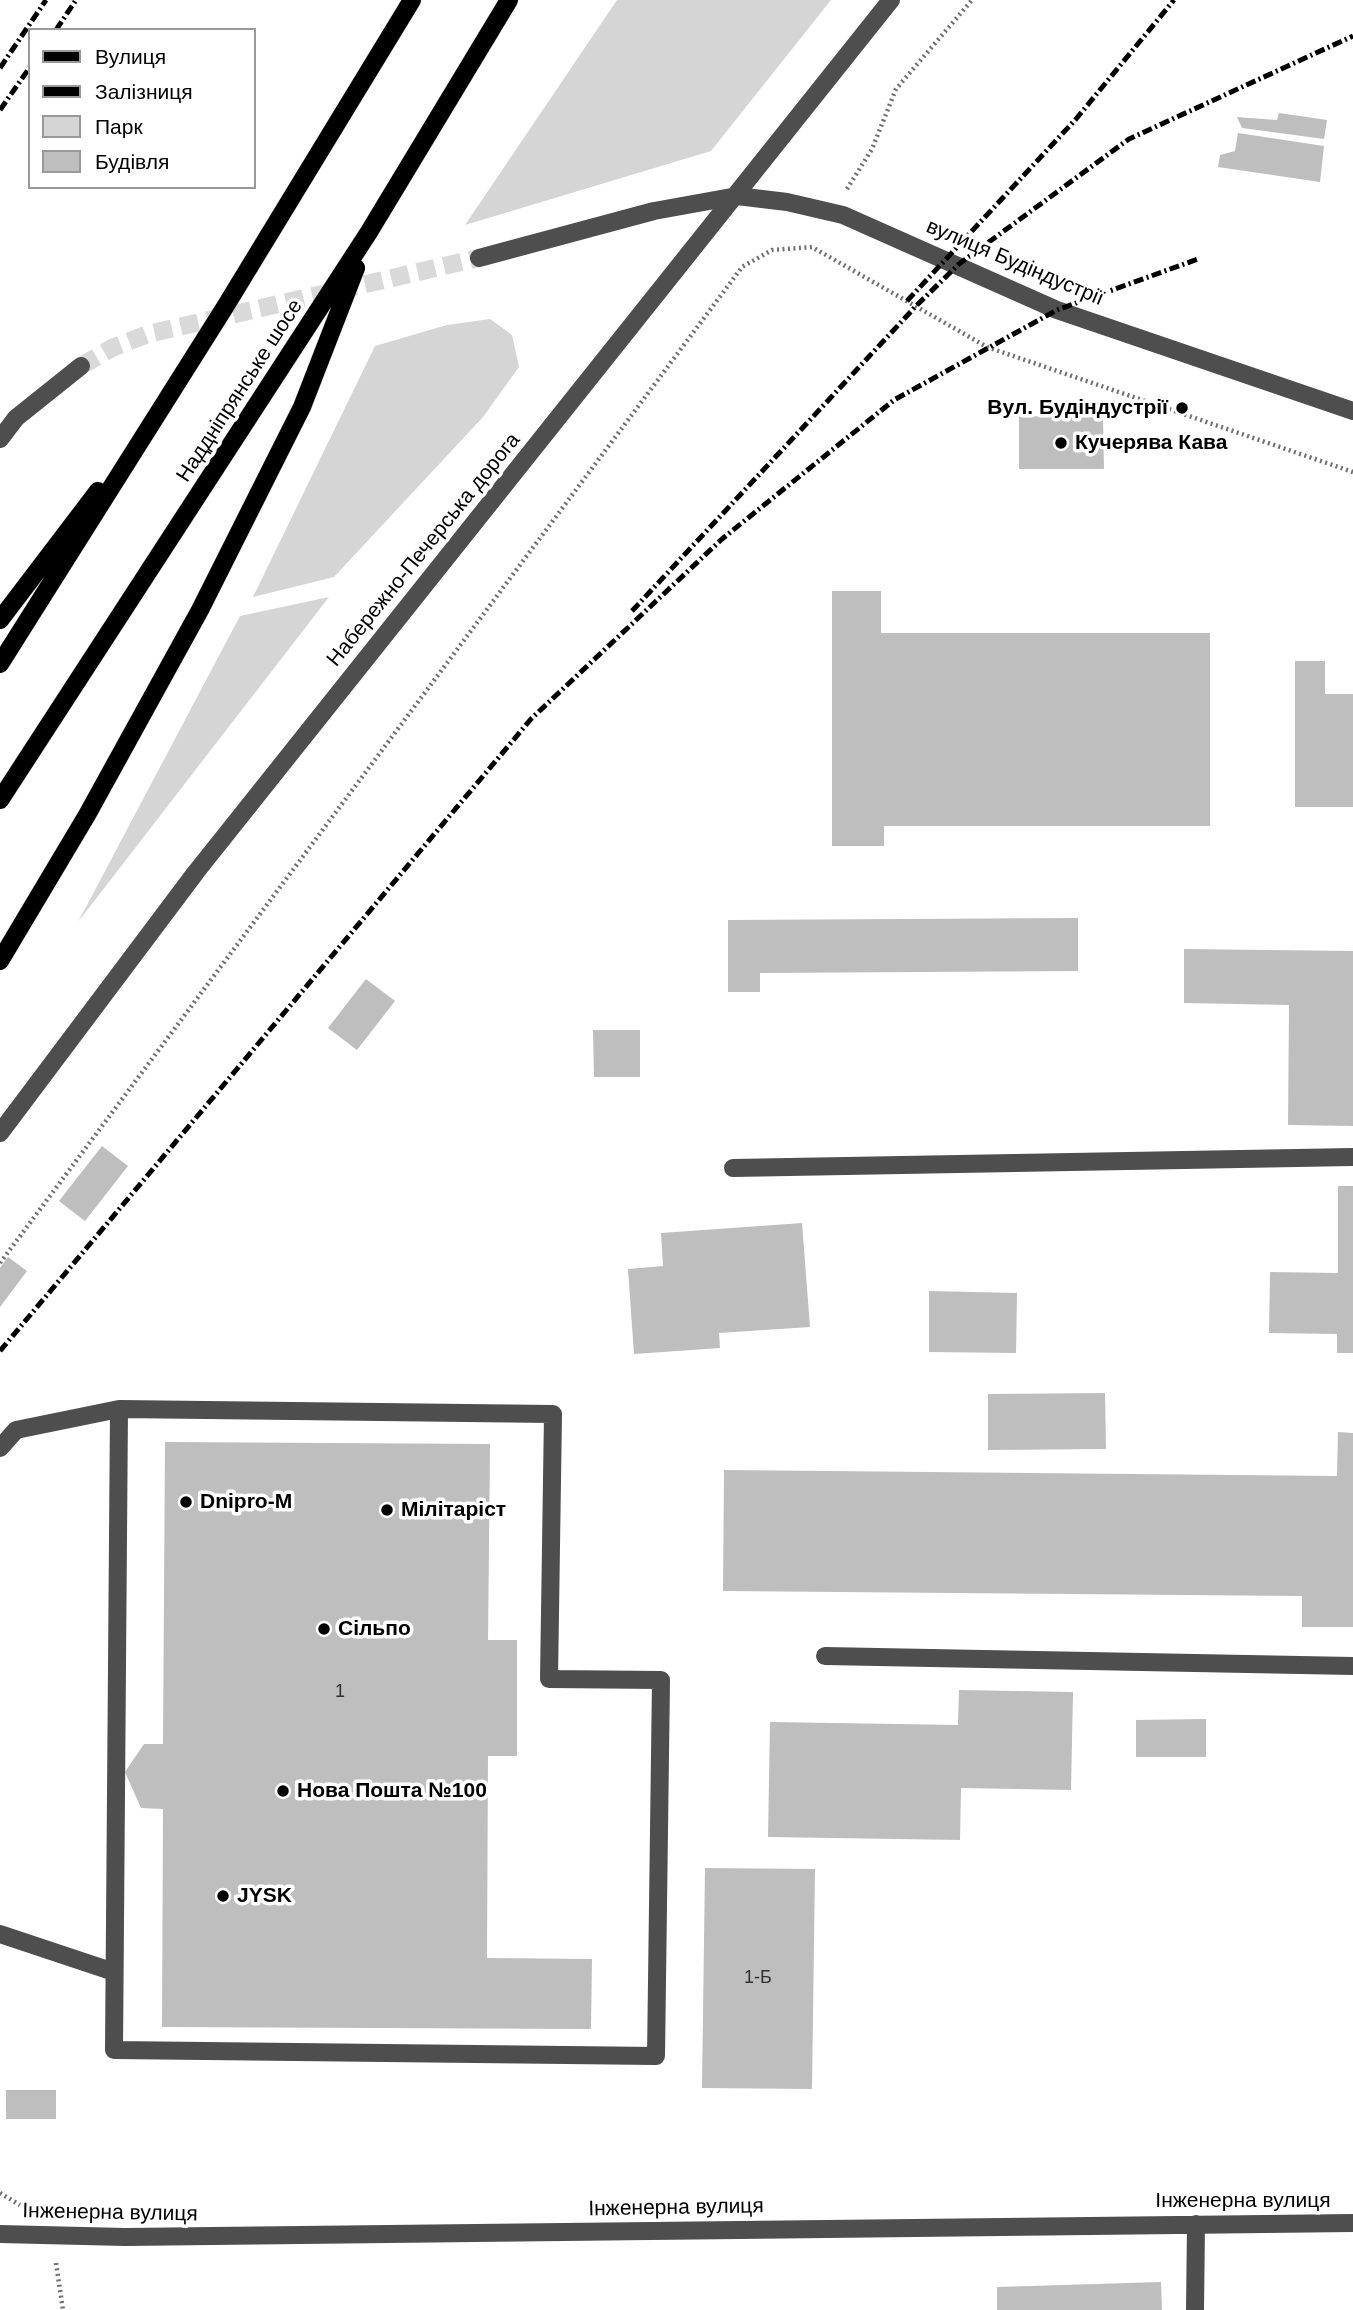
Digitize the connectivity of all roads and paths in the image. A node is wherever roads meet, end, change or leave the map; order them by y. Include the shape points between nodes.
1 (412, 0) edge
2 (509, 0) edge
3 (891, 0) edge
4 (972, 0) edge
5 (737, 196) junction
6 (833, 213) junction
7 (369, 232) junction
8 (812, 247) junction
9 (479, 258) tunnel mouth
10 (81, 366) tunnel mouth
11 (162, 407) junction
12 (1353, 411) edge
13 (0, 439) edge
14 (1353, 472) edge
15 (0, 620) edge
16 (0, 664) edge
17 (0, 800) edge
18 (4, 954) edge
19 (0, 1133) edge
20 (1353, 1157) edge
21 (733, 1168) dead end
22 (0, 1263) edge
23 (119, 1409) junction
24 (0, 1448) edge
25 (825, 1656) dead end
26 (1353, 1666) edge
27 (0, 1934) edge
28 (114, 1972) junction
29 (1353, 2223) edge
30 (1196, 2224) junction
31 (0, 2234) edge
32 (55, 2263) dead end
33 (62, 2310) edge
34 (1195, 2310) edge

1 - 11 main road
2 - 7 main road, Наддніпрянське шосе
3 - 5 street, Набережно-Печерська дорога
4 - 6 path via 896,89 872,149
5 - 6 street, вулиця Будіндустрії
5 - 9 street via 654,211
5 - 19 street, Набережно-Печерська дорога via 196,872
6 - 8 path
6 - 12 street, вулиця Будіндустрії via 1057,310
7 - 17 main road, Наддніпрянське шосе
7 - 18 main road via 302,407 200,610
8 - 14 path via 987,347
8 - 22 path via 772,250 742,267
10 - 13 street via 16,418
11 - 15 main road
11 - 16 main road
20 - 21 street
23 - 24 street via 16,1430
23 - 28 street
23 - 28 street via 553,1414 549,1679 661,1681 656,2056 114,2050
25 - 26 street
27 - 28 street
29 - 30 street, Інженерна вулиця
30 - 31 street, Інженерна вулиця via 125,2237
30 - 34 street
32 - 33 path

